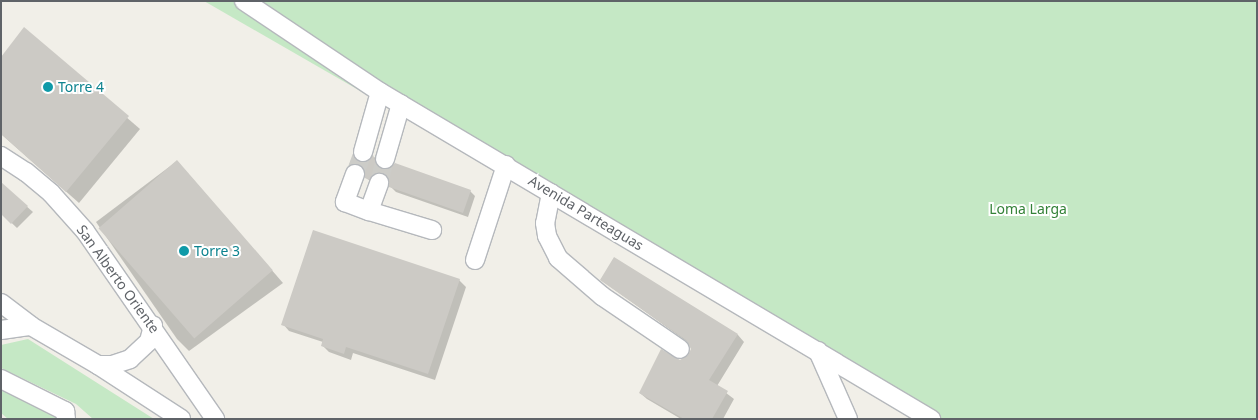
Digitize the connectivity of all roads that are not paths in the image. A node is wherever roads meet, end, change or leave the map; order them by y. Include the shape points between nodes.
1 (244, 1) edge
2 (380, 92) junction
3 (401, 104) junction
4 (363, 152) tunnel mouth
5 (1, 156) edge
6 (385, 159) tunnel mouth
7 (506, 165) junction
8 (355, 174) tunnel mouth
9 (378, 183) tunnel mouth
10 (551, 193) junction
11 (369, 211) junction
12 (432, 230) dead end
13 (475, 260) dead end
14 (1, 303) edge
15 (31, 326) junction
16 (153, 326) junction
17 (1, 330) edge
18 (680, 349) dead end
19 (818, 351) junction
20 (98, 365) junction
21 (1, 379) edge
22 (66, 419) edge
23 (181, 419) edge
24 (215, 419) edge
25 (848, 419) edge
26 (931, 419) edge

1 - 2 street, Avenida Parteaguas
2 - 3 street, Avenida Parteaguas
2 - 4 street
3 - 6 street
3 - 7 street, Avenida Parteaguas
5 - 16 street, San Alberto Oriente via 51,193 85,231
7 - 10 street, Avenida Parteaguas
7 - 13 street
8 - 11 street via 345,202
9 - 11 street
10 - 18 street via 545,223 558,258 602,296
10 - 19 street, Avenida Parteaguas
11 - 12 street
14 - 15 street
15 - 17 street
15 - 20 street
16 - 20 street via 149,340 130,359 112,365
16 - 24 street, San Alberto Oriente
19 - 25 street
19 - 26 street, Avenida Parteaguas
20 - 23 street
21 - 22 street via 65,411

